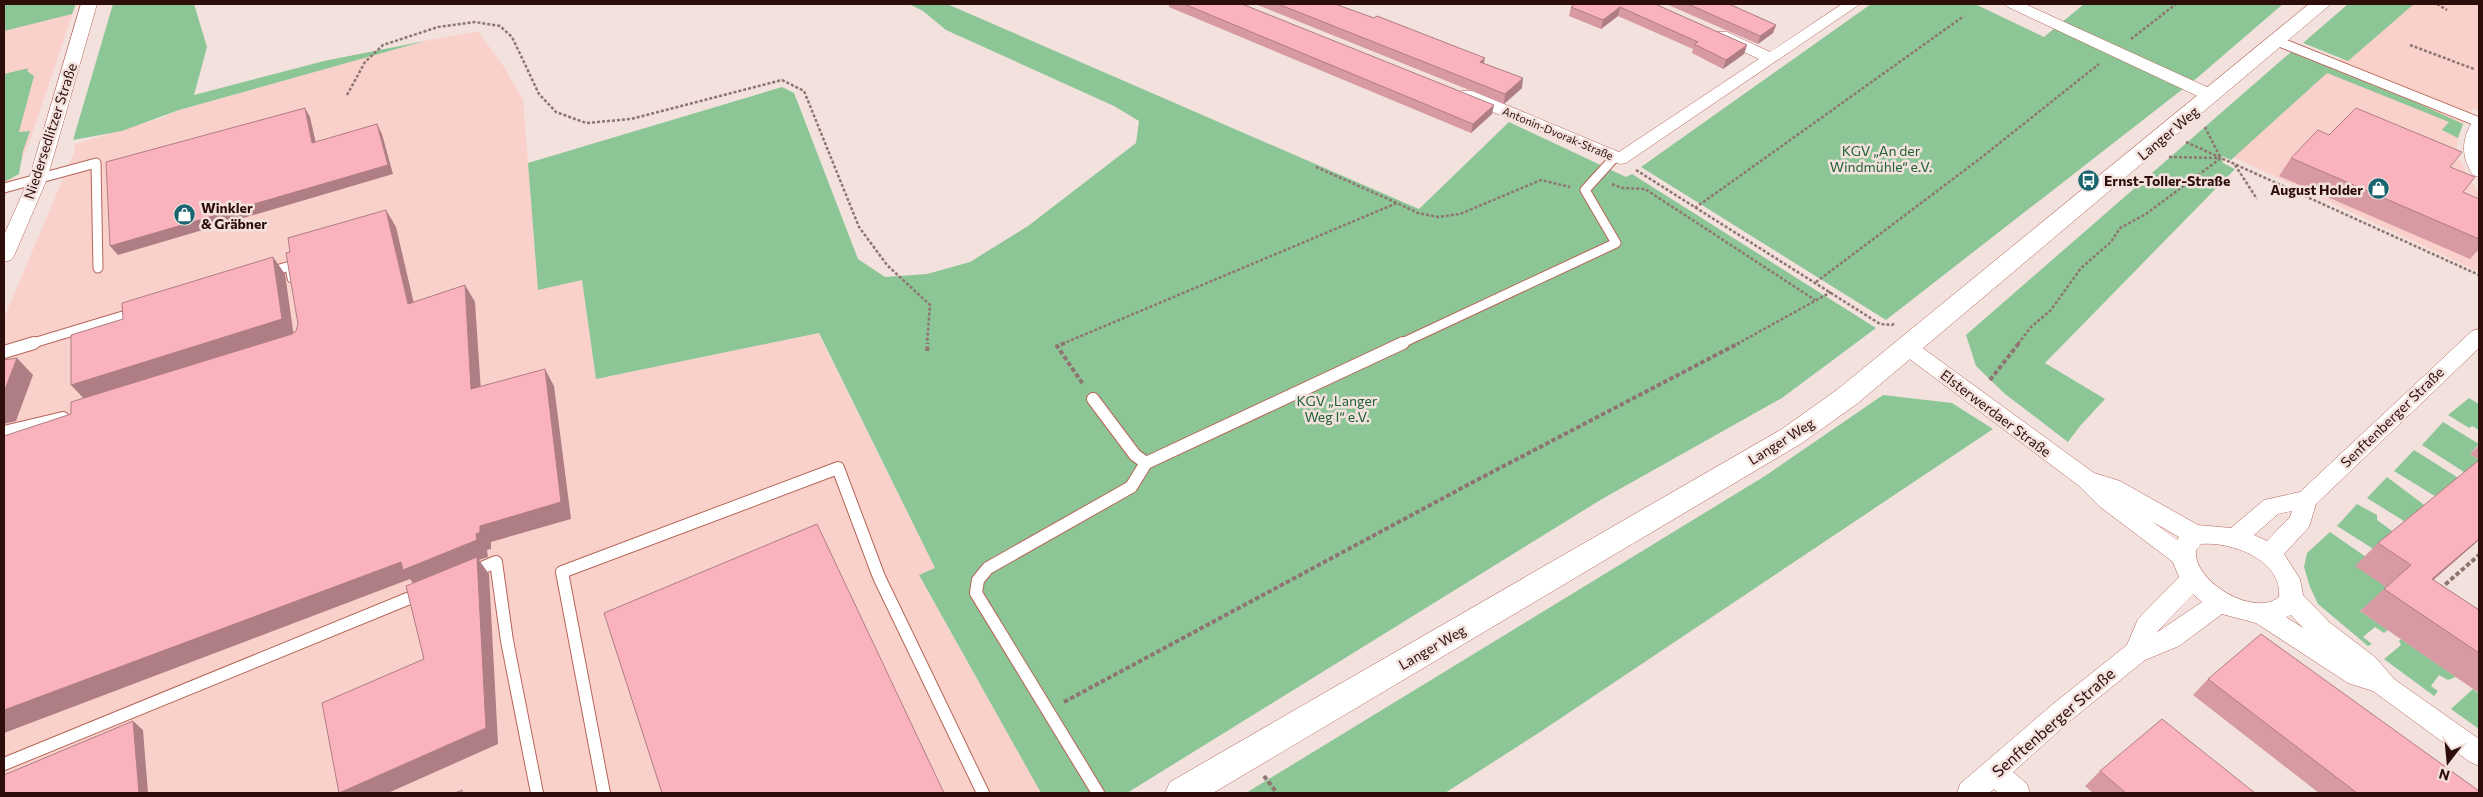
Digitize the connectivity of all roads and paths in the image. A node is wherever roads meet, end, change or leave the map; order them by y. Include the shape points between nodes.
1 (89, 4) edge
2 (1852, 4) edge
3 (2013, 4) edge
4 (2176, 4) edge
5 (2321, 4) edge
6 (2437, 4) edge
7 (2447, 10) dead end
8 (1964, 16) dead end
9 (1708, 29) edge
10 (2277, 40) junction
11 (2410, 45) dead end
12 (2115, 51) junction
13 (1770, 58) junction
14 (2474, 69) dead end
15 (1451, 89) edge
16 (347, 95) dead end
17 (2212, 96) junction
18 (2202, 122) dead end
19 (2479, 123) edge
20 (2181, 140) dead end
21 (1617, 158) junction
22 (2160, 158) dead end
23 (2221, 158) junction
24 (2235, 164) junction
25 (1316, 167) dead end
26 (2479, 171) edge
27 (1597, 177) junction
28 (38, 179) junction
29 (4, 188) edge
30 (1585, 190) junction
31 (2257, 199) dead end
32 (1397, 203) junction
33 (1695, 208) junction
34 (4, 256) edge
35 (98, 268) dead end
36 (2479, 275) edge
37 (253, 277) edge
38 (1816, 282) junction
39 (293, 285) edge
40 (1831, 292) junction
41 (1815, 300) junction
42 (142, 310) edge
43 (1903, 333) junction
44 (2479, 336) edge
45 (927, 351) dead end
46 (4, 352) edge
47 (1985, 387) dead end
48 (1093, 399) joint
49 (77, 414) edge
50 (4, 432) edge
51 (1146, 463) junction
52 (2086, 479) junction
53 (2306, 500) junction
54 (2196, 536) junction
55 (2236, 538) junction
56 (2269, 555) junction
57 (2479, 555) edge
58 (2183, 557) junction
59 (460, 577) edge
60 (2192, 579) junction
61 (432, 589) edge
62 (2435, 594) edge
63 (2291, 598) junction
64 (2220, 602) junction
65 (2260, 613) junction
66 (2136, 652) junction
67 (2385, 686) junction
68 (1048, 711) junction
69 (2479, 754) edge
70 (4, 764) edge
71 (1995, 773) junction
72 (537, 793) edge
73 (604, 793) edge
74 (983, 793) edge
75 (1098, 793) edge
76 (1182, 793) edge
77 (1970, 793) edge
78 (2017, 793) edge

1 - 28 street, Niedersedlitzer Straße
2 - 13 street, Antonin-Dvorak-Straße
3 - 12 street via 2046,12
4 - 12 path
5 - 10 main road, Langer Weg
6 - 7 path
8 - 33 path
9 - 13 street
10 - 17 main road, Langer Weg
10 - 19 lane
11 - 14 path
12 - 17 street
12 - 38 path
13 - 21 street, Antonin-Dvorak-Straße
15 - 21 street, Antonin-Dvorak-Straße
16 - 45 path via 365,62 383,45 438,27 475,22 500,26 512,36 539,94 556,112 586,123 631,119 782,80 804,90 859,227 887,265 930,305
17 - 43 main road, Langer Weg
18 - 23 path
19 - 26 street via 2470,150
20 - 23 path
21 - 27 lane
21 - 33 path
22 - 23 path
23 - 24 path
23 - 47 path via 2146,214 2120,228 2111,242 2081,268
24 - 31 path
24 - 36 path
25 - 32 path
27 - 30 lane
27 - 41 path via 1622,188 1645,189
28 - 29 lane
28 - 34 street, Niedersedlitzer Straße
28 - 35 lane via 96,163
30 - 32 path via 1541,180 1460,214 1438,217 1418,213
30 - 51 lane via 1616,243
32 - 48 path via 1056,346
33 - 38 path
37 - 39 lane via 290,266
38 - 40 path
40 - 41 path
40 - 43 path via 1880,324 1892,325
41 - 68 path via 1683,374 1466,486
42 - 46 lane
43 - 52 street, Elsterwerdaer Straße
43 - 76 main road, Langer Weg via 1848,396 1792,436
44 - 53 street, Senftenberger Straße
48 - 51 lane via 1135,455
49 - 50 lane
51 - 68 lane via 1131,487 988,568 978,580 976,593
52 - 54 street, Elsterwerdaer Straße via 2112,487
52 - 58 street, Elsterwerdaer Straße via 2107,500
53 - 55 street via 2272,506
53 - 56 street via 2302,522
54 - 55 street
54 - 58 street via 2186,547
55 - 56 street
56 - 63 street via 2280,565 2290,582
57 - 62 path
58 - 60 street
59 - 72 lane via 496,562 507,640
60 - 64 street
60 - 66 street, Senftenberger Straße via 2147,626
61 - 70 lane
63 - 65 street via 2286,606
63 - 67 street via 2320,629 2367,666
64 - 65 street via 2232,608
64 - 66 street, Senftenberger Straße via 2170,639
65 - 67 street via 2356,675
66 - 71 street, Senftenberger Straße via 2062,712
67 - 69 street
68 - 75 lane
71 - 77 street, Senftenberger Straße
71 - 78 street
73 - 74 lane via 562,572 838,468 879,577

